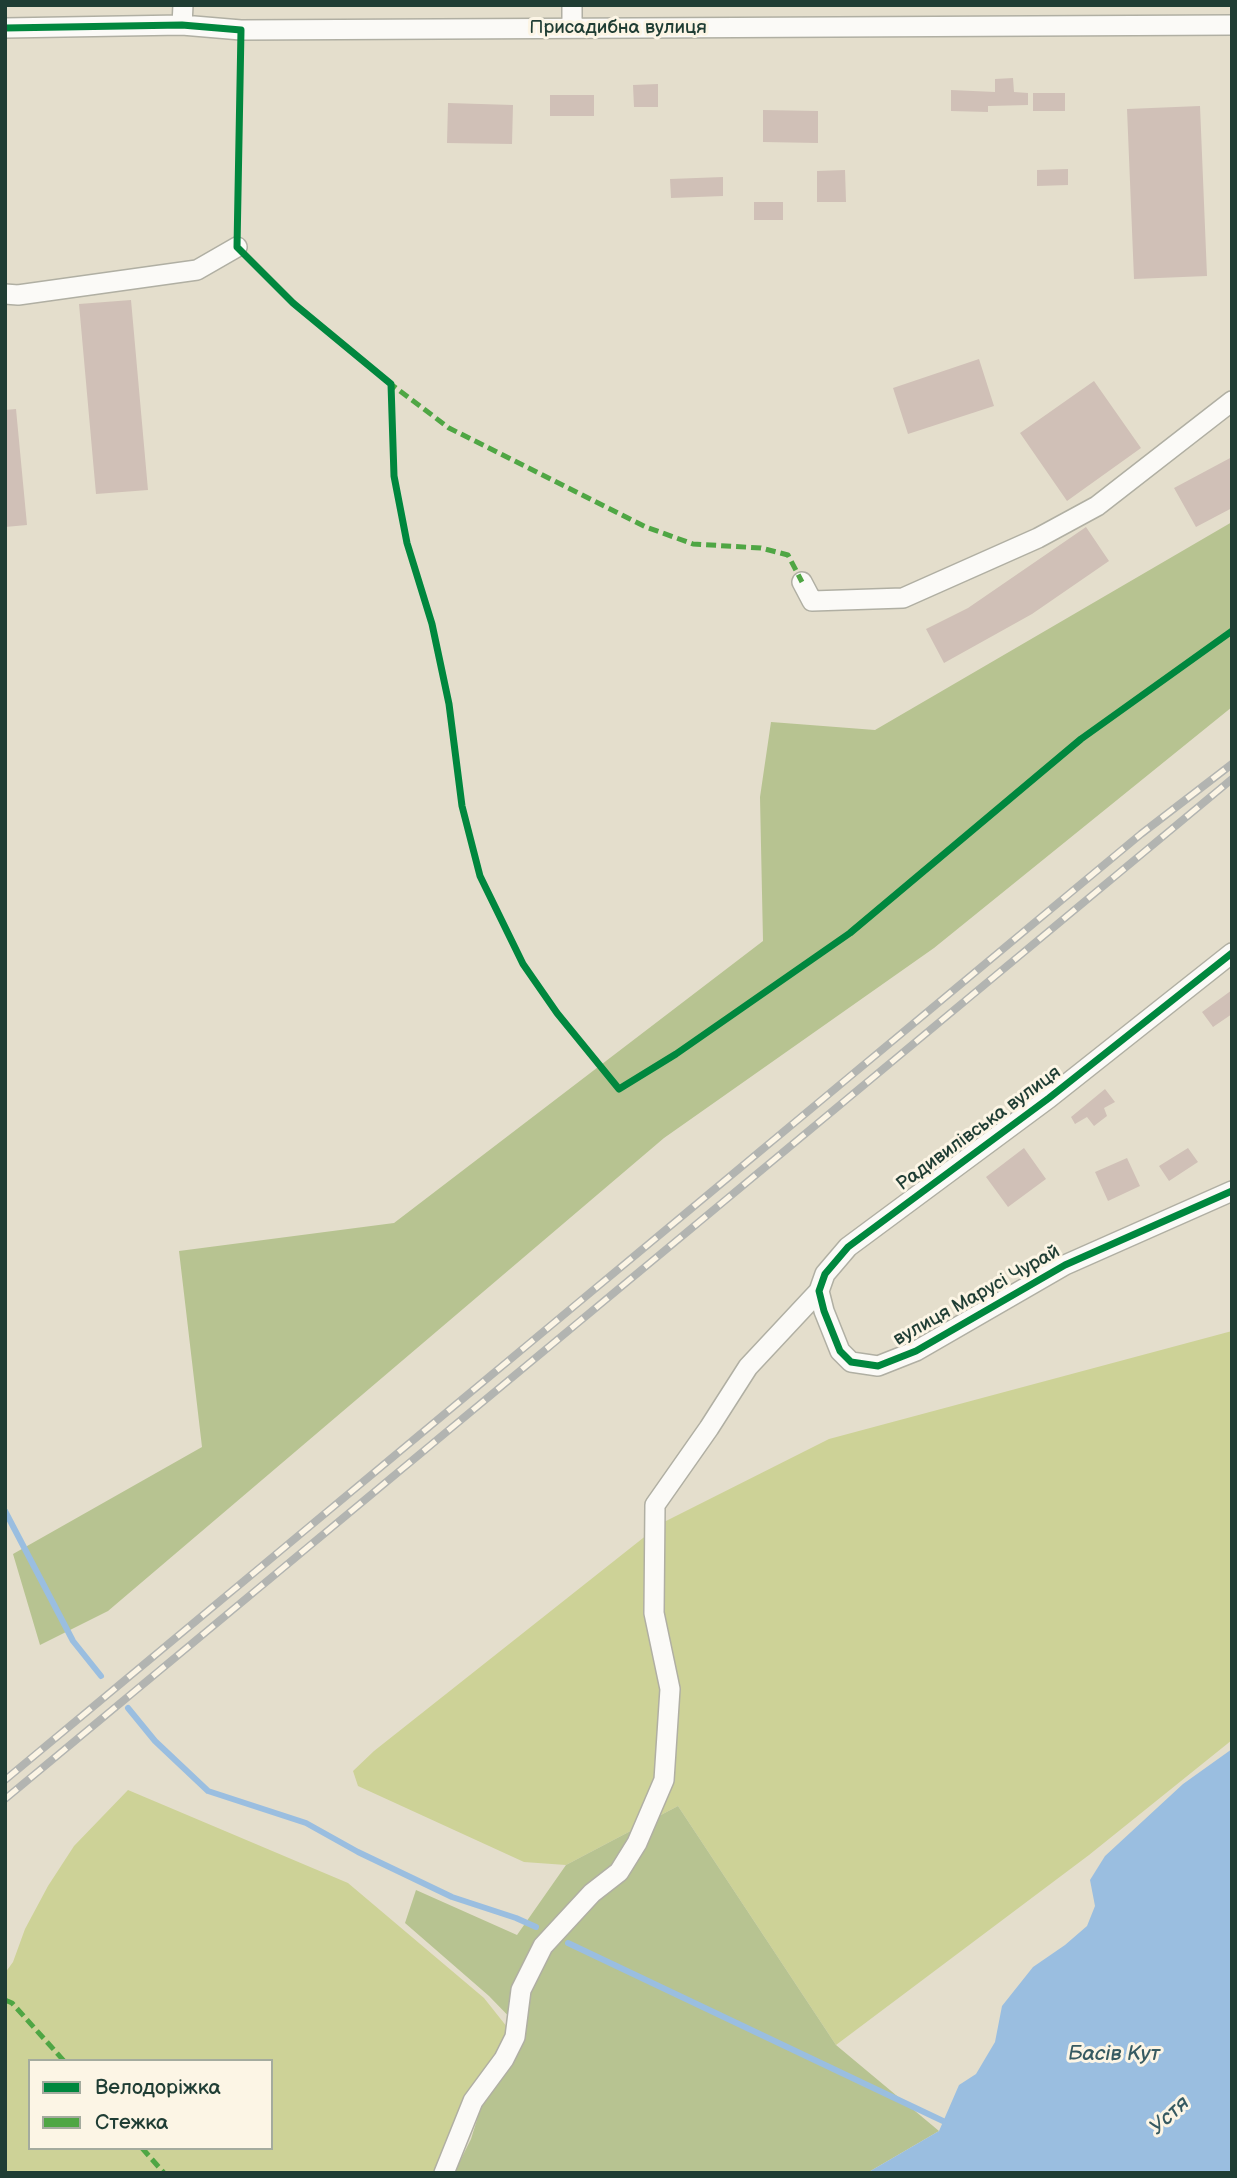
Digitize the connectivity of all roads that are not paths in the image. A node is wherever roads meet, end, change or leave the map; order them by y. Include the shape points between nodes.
1 (572, 5) edge
2 (936, 5) edge
3 (183, 15) edge
4 (1232, 25) edge
5 (936, 26) junction
6 (572, 28) junction
7 (5, 29) edge
8 (237, 247) dead end
9 (5, 294) edge
10 (1232, 401) edge
11 (802, 582) dead end
12 (1232, 953) edge
13 (1232, 1191) edge
14 (819, 1291) junction
15 (444, 2173) edge

1 - 6 street
2 - 5 street
3 - 6 street, Присадибна вулиця via 241,30
3 - 7 street, Присадибна вулиця
4 - 5 street, Присадибна вулиця
5 - 6 street, Присадибна вулиця
8 - 9 street via 197,270
10 - 11 street via 1097,506 1038,538 903,598 813,601
12 - 14 street, Радивилівська вулиця via 1038,1106 848,1247 825,1274
13 - 14 street, вулиця Марусі Чурай via 1065,1265 916,1351 878,1366 851,1362 840,1351
14 - 15 street, Радивилівська вулиця via 748,1367 655,1505 654,1613 670,1689 664,1780 619,1872 592,1893 543,1946 521,1990 515,2037 473,2101

